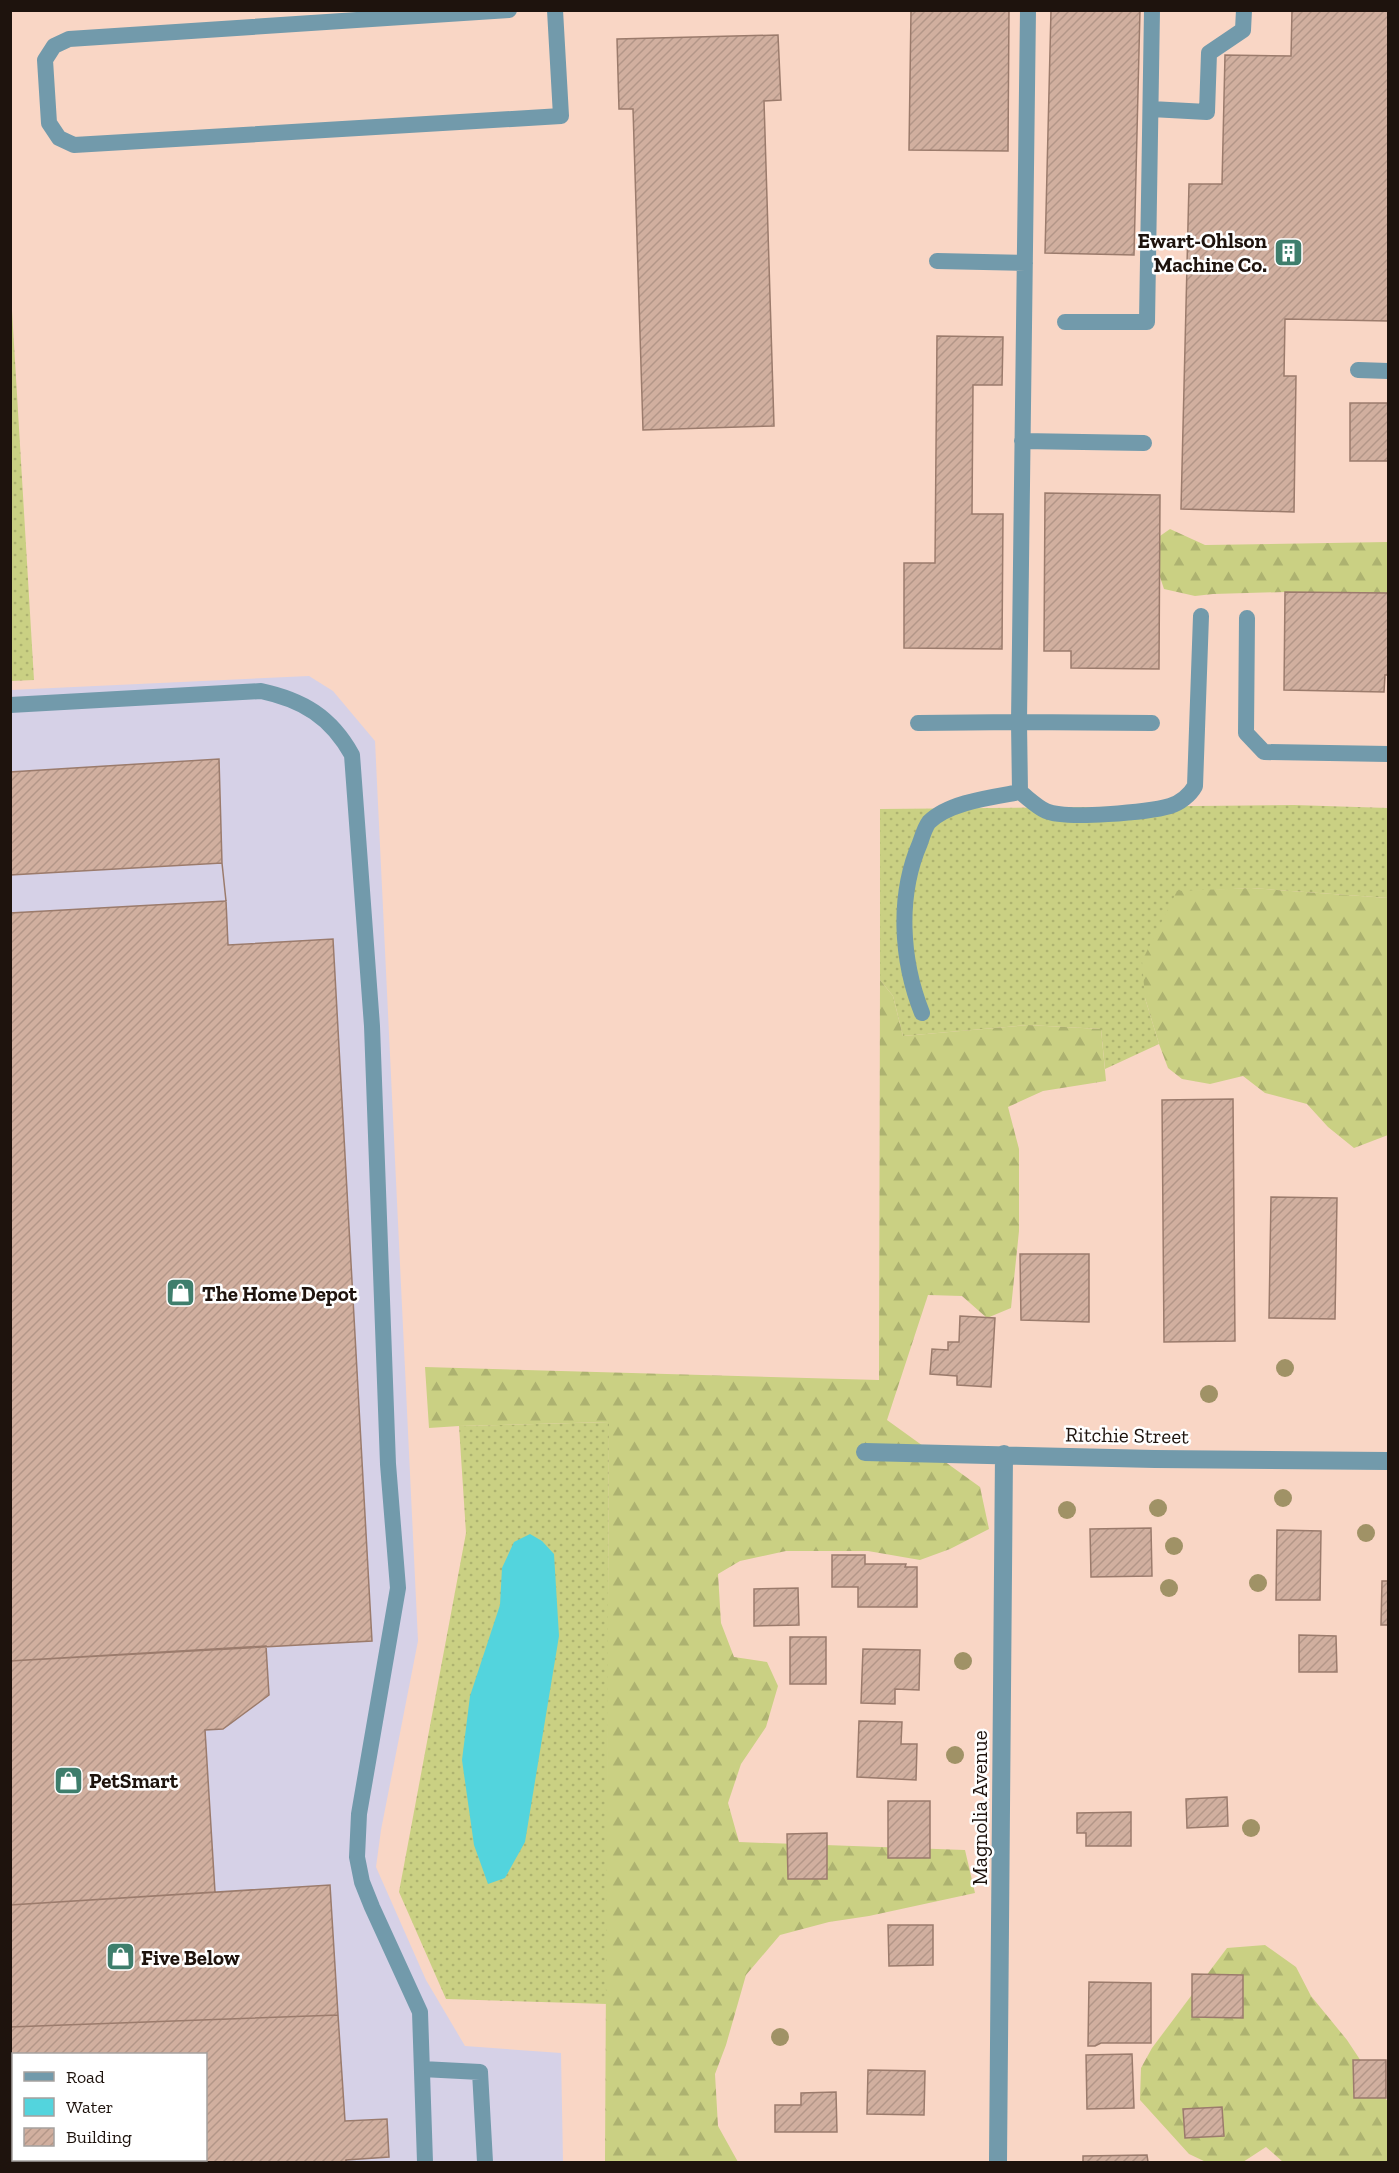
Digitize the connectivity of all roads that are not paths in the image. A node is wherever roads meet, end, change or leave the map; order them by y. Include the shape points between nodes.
1 (509, 10) edge
2 (555, 10) edge
3 (1028, 10) edge
4 (1152, 10) edge
5 (1244, 10) edge
6 (1151, 109) junction
7 (937, 261) dead end
8 (1025, 263) junction
9 (1065, 322) dead end
10 (1358, 370) dead end
11 (1389, 371) edge
12 (1022, 441) junction
13 (1144, 443) dead end
14 (1201, 616) dead end
15 (1247, 618) dead end
16 (10, 705) edge
17 (1019, 722) junction
18 (918, 723) dead end
19 (1152, 723) dead end
20 (1389, 754) edge
21 (1020, 792) junction
22 (922, 1013) dead end
23 (865, 1452) dead end
24 (1004, 1455) junction
25 (1389, 1461) edge
26 (422, 2069) junction
27 (425, 2163) edge
28 (485, 2163) edge
29 (998, 2163) edge

1 - 2 lane via 69,39 54,46 45,60 49,123 59,138 74,145 561,116
3 - 8 lane
4 - 6 lane
5 - 6 lane via 1243,30 1209,53 1207,111
6 - 9 lane via 1147,322
7 - 8 lane
8 - 12 lane
10 - 11 lane
12 - 13 lane
12 - 17 lane
14 - 21 lane via 1195,786 1190,794 1172,805 1149,810 1069,814 1047,812
15 - 20 lane via 1246,733 1264,752
16 - 26 lane via 261,691 284,696 330,723 352,755 372,1026 388,1464 398,1588 359,1814 357,1857 372,1907 420,2012
17 - 18 lane
17 - 19 lane
17 - 21 lane
21 - 22 lane via 949,809 928,823 912,861 904,902 907,950
23 - 24 street, Ritchie Street
24 - 25 street, Ritchie Street
24 - 29 street, Magnolia Avenue
26 - 27 lane
26 - 28 lane via 480,2072

